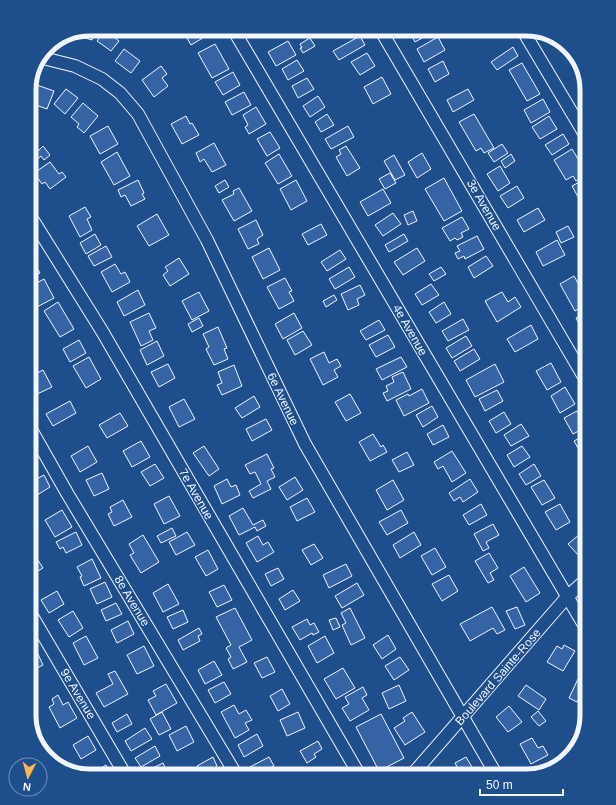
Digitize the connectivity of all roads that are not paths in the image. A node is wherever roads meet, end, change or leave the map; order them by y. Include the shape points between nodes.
1 (237, 36) edge
2 (384, 36) edge
3 (526, 36) edge
4 (46, 59) edge
5 (580, 126) edge
6 (36, 225) edge
7 (580, 370) edge
8 (36, 438) edge
9 (580, 585) edge
10 (567, 597) junction
11 (580, 618) edge
12 (36, 623) edge
13 (463, 718) junction
14 (122, 769) edge
15 (233, 769) edge
16 (356, 769) edge
17 (417, 769) edge
18 (492, 769) edge

1 - 10 street, 4e Avenue
2 - 7 street, 3e Avenue
3 - 5 street
4 - 13 street, 6e Avenue via 75,66 102,79 120,93 138,114 207,240 305,444
6 - 16 street, 7e Avenue via 102,331
8 - 15 street, 8e Avenue
9 - 10 street, Boulevard Sainte-Rose
10 - 11 street, 4e Avenue
10 - 13 street, Boulevard Sainte-Rose
12 - 14 street, 9e Avenue
13 - 17 street, Boulevard Sainte-Rose
13 - 18 street, 6e Avenue

